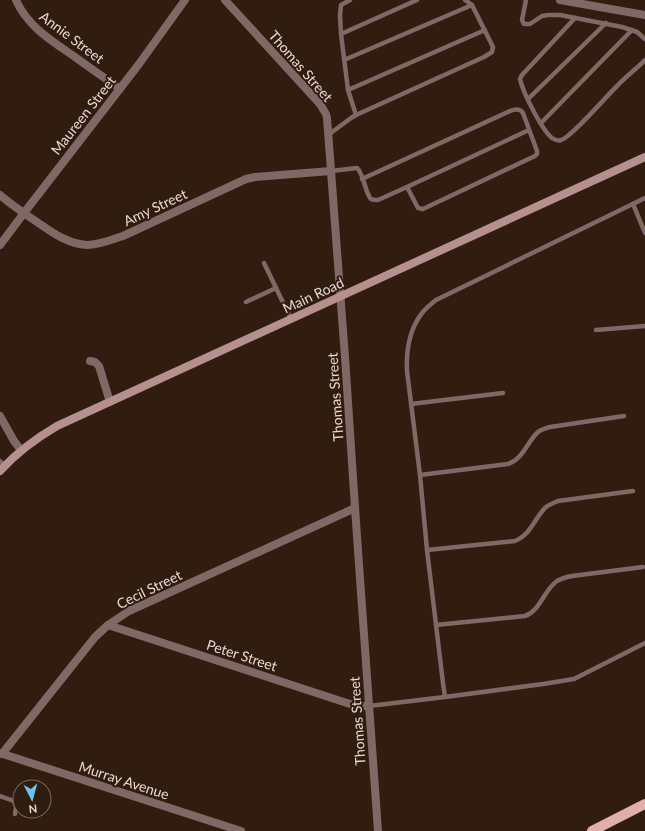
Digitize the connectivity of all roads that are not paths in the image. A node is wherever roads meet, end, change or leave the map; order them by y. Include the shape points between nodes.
1 (16, 0) edge
2 (185, 0) edge
3 (225, 0) edge
4 (350, 0) edge
5 (417, 0) edge
6 (465, 0) edge
7 (526, 0) edge
8 (560, 0) edge
9 (408, 2) edge
10 (472, 5) junction
11 (645, 15) edge
12 (576, 18) junction
13 (606, 23) junction
14 (485, 30) junction
15 (632, 30) junction
16 (341, 34) junction
17 (645, 39) edge
18 (344, 60) junction
19 (645, 60) edge
20 (120, 89) junction
21 (348, 90) junction
22 (528, 100) junction
23 (356, 115) junction
24 (541, 123) junction
25 (529, 130) junction
26 (328, 135) junction
27 (645, 157) edge
28 (331, 171) junction
29 (362, 179) junction
30 (407, 187) junction
31 (0, 195) edge
32 (645, 198) edge
33 (633, 204) junction
34 (24, 213) junction
35 (645, 233) edge
36 (0, 245) edge
37 (264, 263) dead end
38 (276, 288) junction
39 (340, 297) junction
40 (246, 302) dead end
41 (291, 319) junction
42 (645, 326) edge
43 (596, 330) dead end
44 (90, 361) dead end
45 (503, 393) dead end
46 (110, 402) junction
47 (411, 404) junction
48 (0, 416) edge
49 (624, 416) dead end
50 (21, 450) junction
51 (2, 466) edge
52 (420, 475) junction
53 (633, 491) dead end
54 (355, 508) junction
55 (427, 550) junction
56 (643, 567) dead end
57 (108, 625) junction
58 (436, 625) junction
59 (645, 643) edge
60 (445, 697) junction
61 (369, 706) junction
62 (1, 754) edge
63 (0, 796) edge
64 (12, 800) edge
65 (645, 804) edge
66 (241, 831) edge
67 (378, 831) edge
68 (592, 831) edge

1 - 20 street, Annie Street via 23,14 36,29
2 - 20 street, Maureen Street
3 - 26 street, Thomas Street via 320,104 326,114
4 - 16 lane via 341,5
5 - 9 lane
6 - 10 lane
7 - 12 lane via 522,20 524,24 530,24 548,14
8 - 11 street
9 - 16 lane
10 - 14 lane
10 - 18 lane
12 - 13 lane
12 - 22 lane via 522,74 520,81
13 - 15 lane
13 - 22 lane
14 - 21 lane
14 - 23 lane via 493,46 490,54
15 - 17 lane
15 - 24 lane
16 - 18 lane
18 - 21 lane
19 - 24 lane via 564,139 554,139
20 - 34 street, Maureen Street
21 - 23 lane
22 - 24 lane
23 - 26 lane
25 - 29 lane via 521,111 513,110
25 - 30 lane
25 - 30 lane via 536,147 536,155 423,209 418,208
26 - 28 street, Thomas Street
27 - 39 main road, Main Road
28 - 29 lane via 357,168
28 - 34 street, Amy Street via 246,179 123,236 99,244 70,242
28 - 39 street, Thomas Street
29 - 30 lane via 373,200
31 - 34 street, Amy Street
32 - 33 lane
33 - 35 lane
33 - 47 lane via 436,300 427,308 413,328 406,354
34 - 36 street, Maureen Street
37 - 38 lane
38 - 40 lane
38 - 41 lane
39 - 41 main road, Main Road
39 - 54 street, Thomas Street
41 - 46 main road, Main Road
42 - 43 lane
44 - 46 street via 99,366
45 - 47 lane
46 - 50 main road, Main Road via 57,426
47 - 52 lane
48 - 50 street
49 - 52 lane via 543,429 536,434 519,458 508,464
50 - 51 main road, Main Road
52 - 55 lane
53 - 55 lane via 558,501 545,509 525,535 515,541
54 - 57 street, Cecil Street via 129,611
54 - 61 street, Thomas Street
55 - 58 lane
56 - 58 lane via 563,578 551,587 529,615
57 - 61 street, Peter Street via 350,704
57 - 62 street, Cecil Street via 95,637
58 - 60 lane
59 - 60 lane via 574,679
60 - 61 lane
61 - 67 street, Thomas Street
62 - 66 street, Murray Avenue
63 - 64 lane
65 - 68 main road

